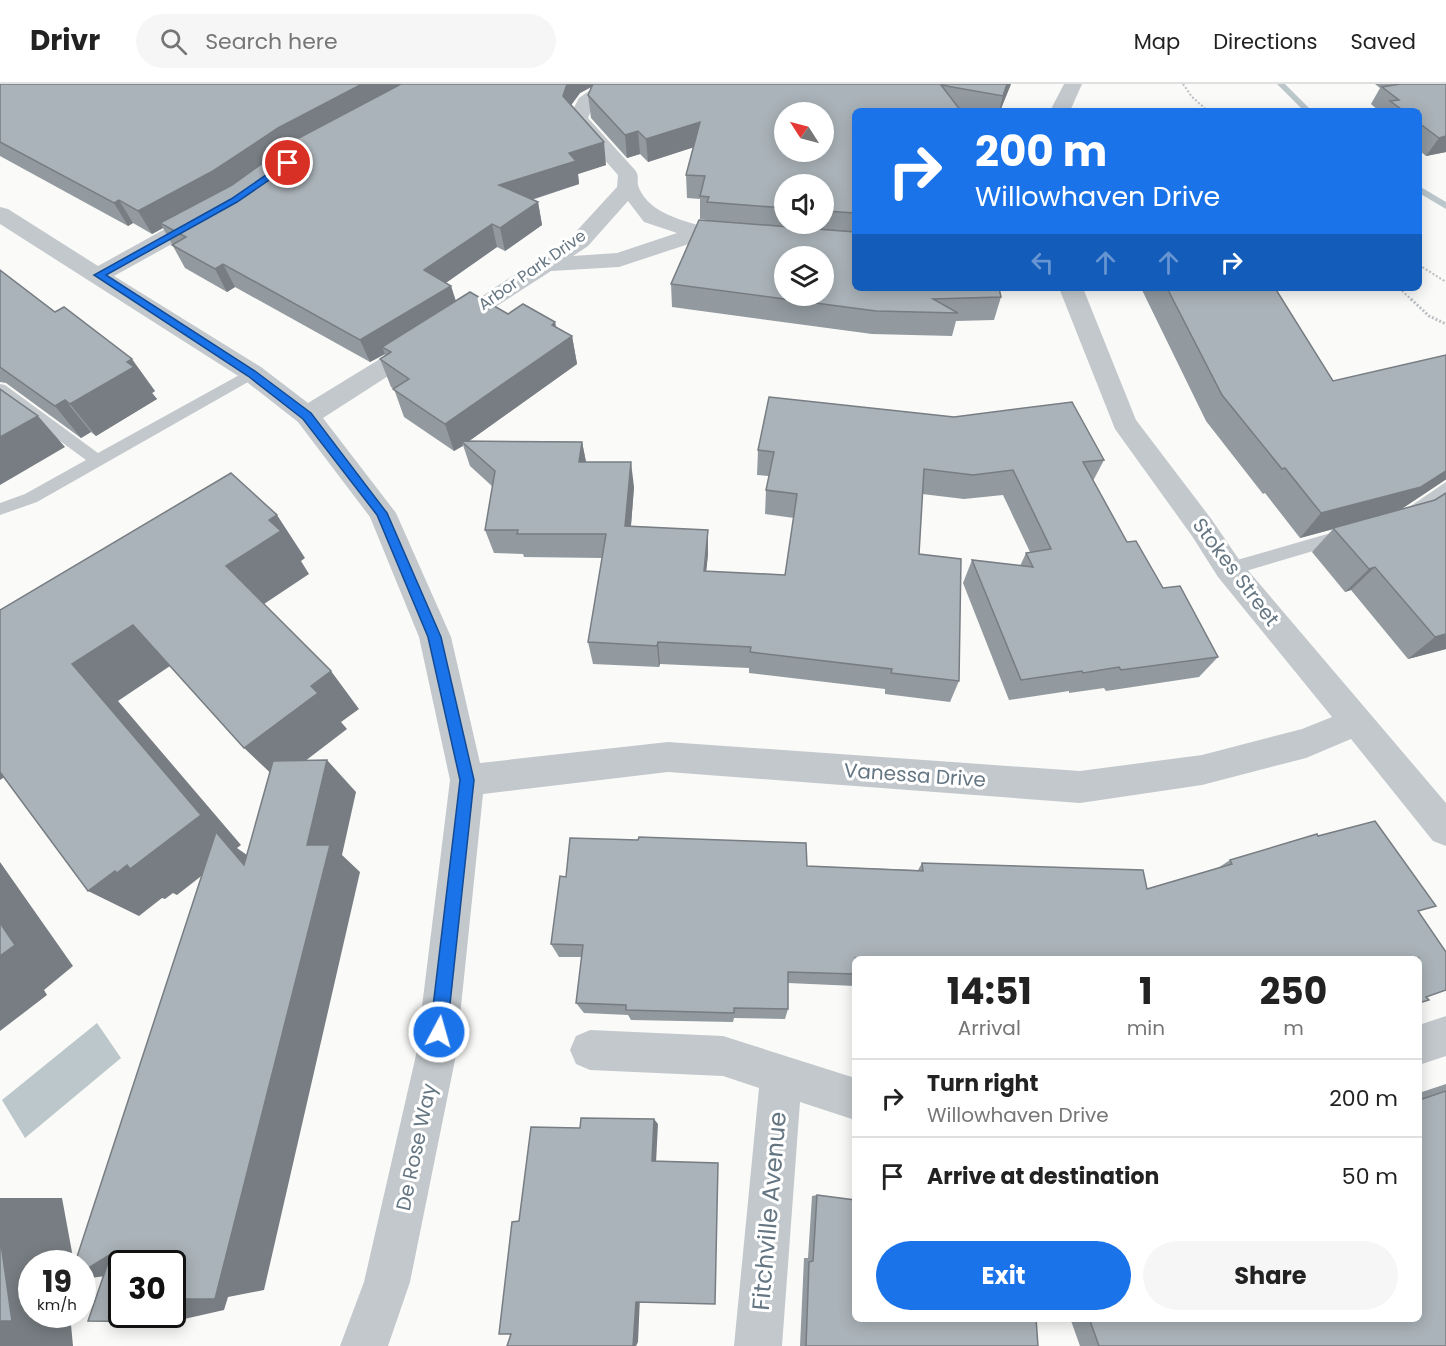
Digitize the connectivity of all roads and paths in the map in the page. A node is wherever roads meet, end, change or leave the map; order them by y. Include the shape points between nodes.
1 (613, 84) edge
2 (1073, 84) edge
3 (1183, 84) edge
4 (1061, 108) edge
5 (1205, 108) edge
6 (628, 188) junction
7 (225, 205) edge
8 (0, 214) edge
9 (546, 264) junction
10 (1422, 267) edge
11 (99, 275) junction
12 (1446, 282) edge
13 (1072, 291) edge
14 (1402, 291) edge
15 (1446, 324) edge
16 (252, 373) junction
17 (0, 389) edge
18 (307, 416) junction
19 (97, 460) junction
20 (1446, 488) edge
21 (0, 509) edge
22 (1229, 569) junction
23 (1355, 722) junction
24 (467, 780) junction
25 (1446, 829) edge
26 (1446, 1036) edge
27 (1422, 1044) edge
28 (590, 1050) dead end
29 (781, 1076) junction
30 (852, 1098) edge
31 (364, 1346) edge
32 (758, 1346) edge

1 - 6 street via 586,101 578,119 628,174
2 - 4 street
3 - 5 path
6 - 9 street, Arbor Park Drive via 580,241
6 - 9 street via 652,217 710,234 619,261
7 - 11 street
8 - 11 street, De Rose Way
9 - 18 street, Arbor Park Drive
10 - 12 path
11 - 16 street, De Rose Way
13 - 22 street, Stokes Street via 1124,423
14 - 15 path via 1429,316
16 - 18 street, De Rose Way
16 - 19 lane
17 - 19 lane
18 - 24 street, De Rose Way via 382,513 435,637
19 - 21 lane via 31,498
20 - 22 lane via 1403,519
22 - 23 street, Stokes Street
23 - 24 street, Vanessa Drive via 1306,743 1202,770 1080,787 668,757
23 - 25 street, Stokes Street
24 - 31 street, De Rose Way via 436,1055 387,1282
26 - 27 street
28 - 29 street via 723,1056
29 - 30 street
29 - 32 street, Fitchville Avenue

